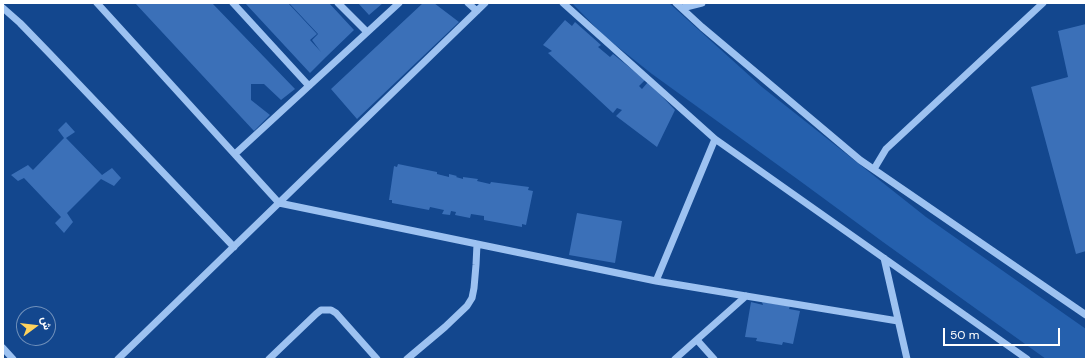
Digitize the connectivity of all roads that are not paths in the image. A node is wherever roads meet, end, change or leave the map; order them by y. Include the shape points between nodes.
1 (97, 3) edge
2 (233, 3) edge
3 (338, 3) edge
4 (399, 3) edge
5 (468, 3) edge
6 (485, 3) edge
7 (563, 3) edge
8 (676, 3) edge
9 (702, 3) edge
10 (1043, 3) edge
11 (3, 8) edge
12 (682, 8) junction
13 (477, 11) junction
14 (367, 32) junction
15 (309, 86) junction
16 (715, 139) junction
17 (235, 154) junction
18 (874, 169) junction
19 (279, 203) junction
20 (477, 244) junction
21 (234, 247) junction
22 (884, 258) junction
23 (656, 281) junction
24 (746, 296) junction
25 (1086, 315) edge
26 (898, 321) junction
27 (697, 340) junction
28 (4, 351) edge
29 (13, 359) edge
30 (118, 359) edge
31 (269, 359) edge
32 (377, 359) edge
33 (407, 359) edge
34 (675, 359) edge
35 (714, 359) edge
36 (907, 359) edge
37 (1027, 359) edge

1 - 17 street
2 - 15 street
3 - 14 street
4 - 14 street
5 - 13 street
6 - 13 street
7 - 16 street
8 - 12 street
9 - 12 street
10 - 18 street via 886,149
11 - 21 street
12 - 18 street via 860,160
13 - 19 street
14 - 15 street
15 - 17 street
16 - 22 street
16 - 23 street
17 - 19 street
18 - 25 street
19 - 20 street
19 - 21 street
20 - 23 street
20 - 33 street via 472,298 451,322
21 - 30 street
22 - 26 street
22 - 37 street
23 - 24 street
24 - 26 street
24 - 27 street
26 - 36 street
27 - 34 street
27 - 35 street
28 - 29 street
31 - 32 street via 321,310 336,313

